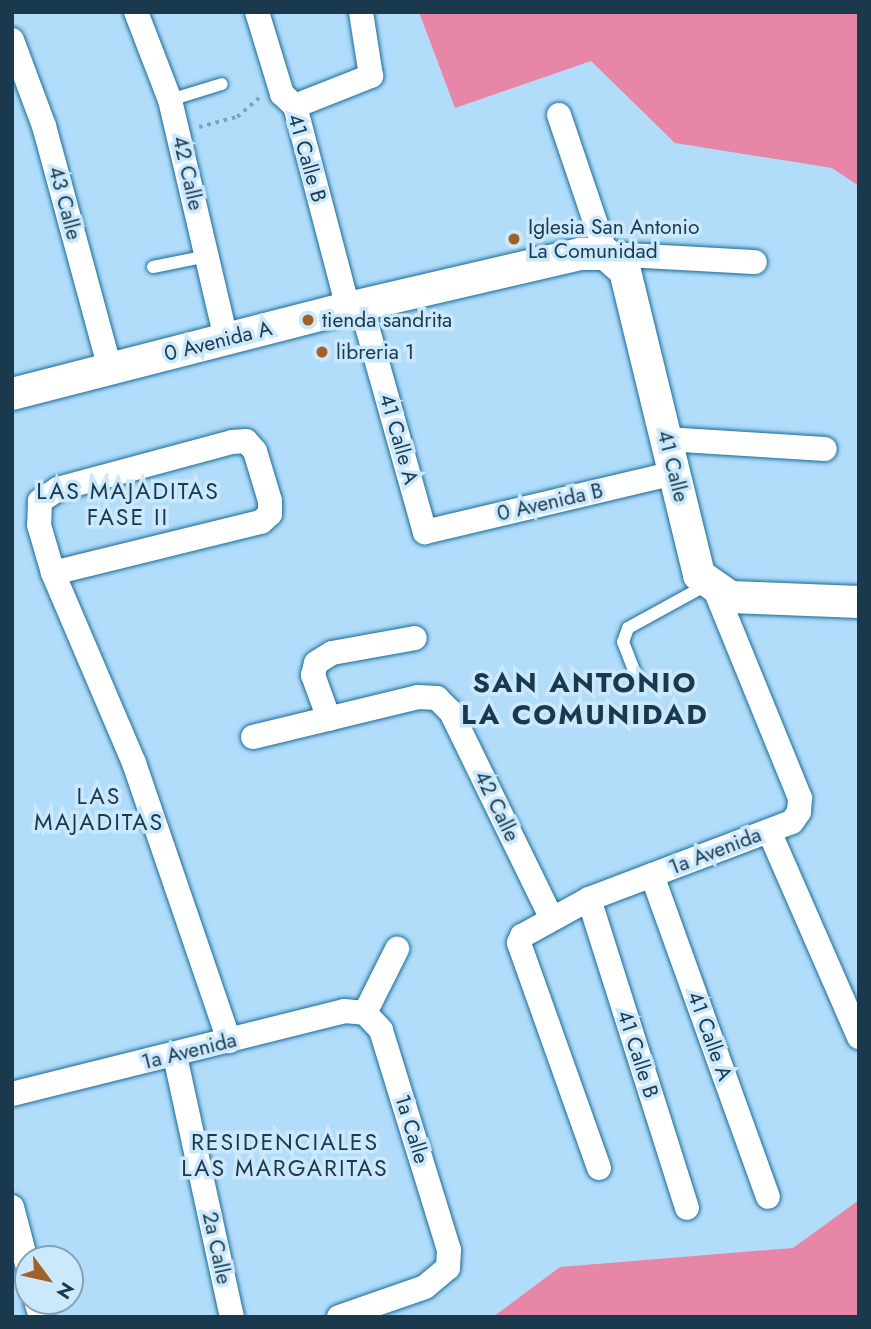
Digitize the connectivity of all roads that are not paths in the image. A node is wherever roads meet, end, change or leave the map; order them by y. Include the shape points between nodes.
1 (136, 12) edge
2 (257, 12) edge
3 (361, 12) edge
4 (12, 40) edge
5 (222, 84) dead end
6 (170, 100) junction
7 (288, 100) junction
8 (559, 115) dead end
9 (606, 254) junction
10 (207, 257) junction
11 (755, 262) dead end
12 (153, 267) dead end
13 (354, 307) junction
14 (226, 338) junction
15 (110, 369) junction
16 (12, 394) edge
17 (666, 439) junction
18 (825, 449) dead end
19 (675, 473) junction
20 (425, 532) joint
21 (53, 573) junction
22 (712, 587) junction
23 (856, 608) edge
24 (415, 638) dead end
25 (639, 682) dead end
26 (328, 719) junction
27 (253, 737) dead end
28 (799, 812) joint
29 (769, 831) junction
30 (652, 875) junction
31 (589, 899) junction
32 (551, 917) junction
33 (397, 949) dead end
34 (365, 1013) junction
35 (859, 1037) edge
36 (229, 1041) junction
37 (175, 1056) junction
38 (12, 1094) edge
39 (599, 1168) dead end
40 (768, 1197) dead end
41 (12, 1207) edge
42 (687, 1208) dead end
43 (22, 1245) edge
44 (232, 1317) edge
45 (339, 1317) edge

1 - 6 street, 42 Calle
2 - 7 street, 41 Calle B
3 - 7 street via 371,76
4 - 15 street, 43 Calle via 44,127
5 - 6 lane
6 - 10 street, 42 Calle
7 - 13 street, 41 Calle B
8 - 9 street, 41 Calle
9 - 11 street, 0 Avenida A
9 - 13 street, 0 Avenida A via 580,254
9 - 17 street, 41 Calle via 625,271
10 - 12 lane
10 - 14 street, 42 Calle
13 - 14 street, 0 Avenida A
13 - 20 street, 41 Calle A
14 - 15 street, 0 Avenida A
15 - 16 street, 0 Avenida A
17 - 18 street
17 - 19 street, 41 Calle
19 - 20 street, 0 Avenida B
19 - 22 street, 41 Calle via 699,575
21 - 21 street via 261,522 270,514 270,501 255,451 246,441 232,442 58,489 40,501 39,525
21 - 36 street via 134,762
22 - 23 street via 731,597
22 - 25 lane via 628,628 623,642
22 - 28 street, 41 Calle via 800,798
24 - 26 street via 332,653 316,663 313,675
26 - 27 street
26 - 32 street, 42 Calle via 438,698 451,712
28 - 29 street, 1a Avenida
29 - 30 street, 1a Avenida
29 - 35 street
30 - 31 street, 1a Avenida
30 - 40 street, 41 Calle A
31 - 32 street, 1a Avenida
31 - 42 street, 41 Calle B
32 - 39 street, 1a Avenida via 519,943
33 - 34 street
34 - 36 street, 1a Avenida via 344,1011
34 - 45 street, 1a Calle via 381,1030 449,1250 439,1280
36 - 37 street, 1a Avenida
37 - 38 street, 1a Avenida
37 - 44 street, 2a Calle
41 - 43 street

